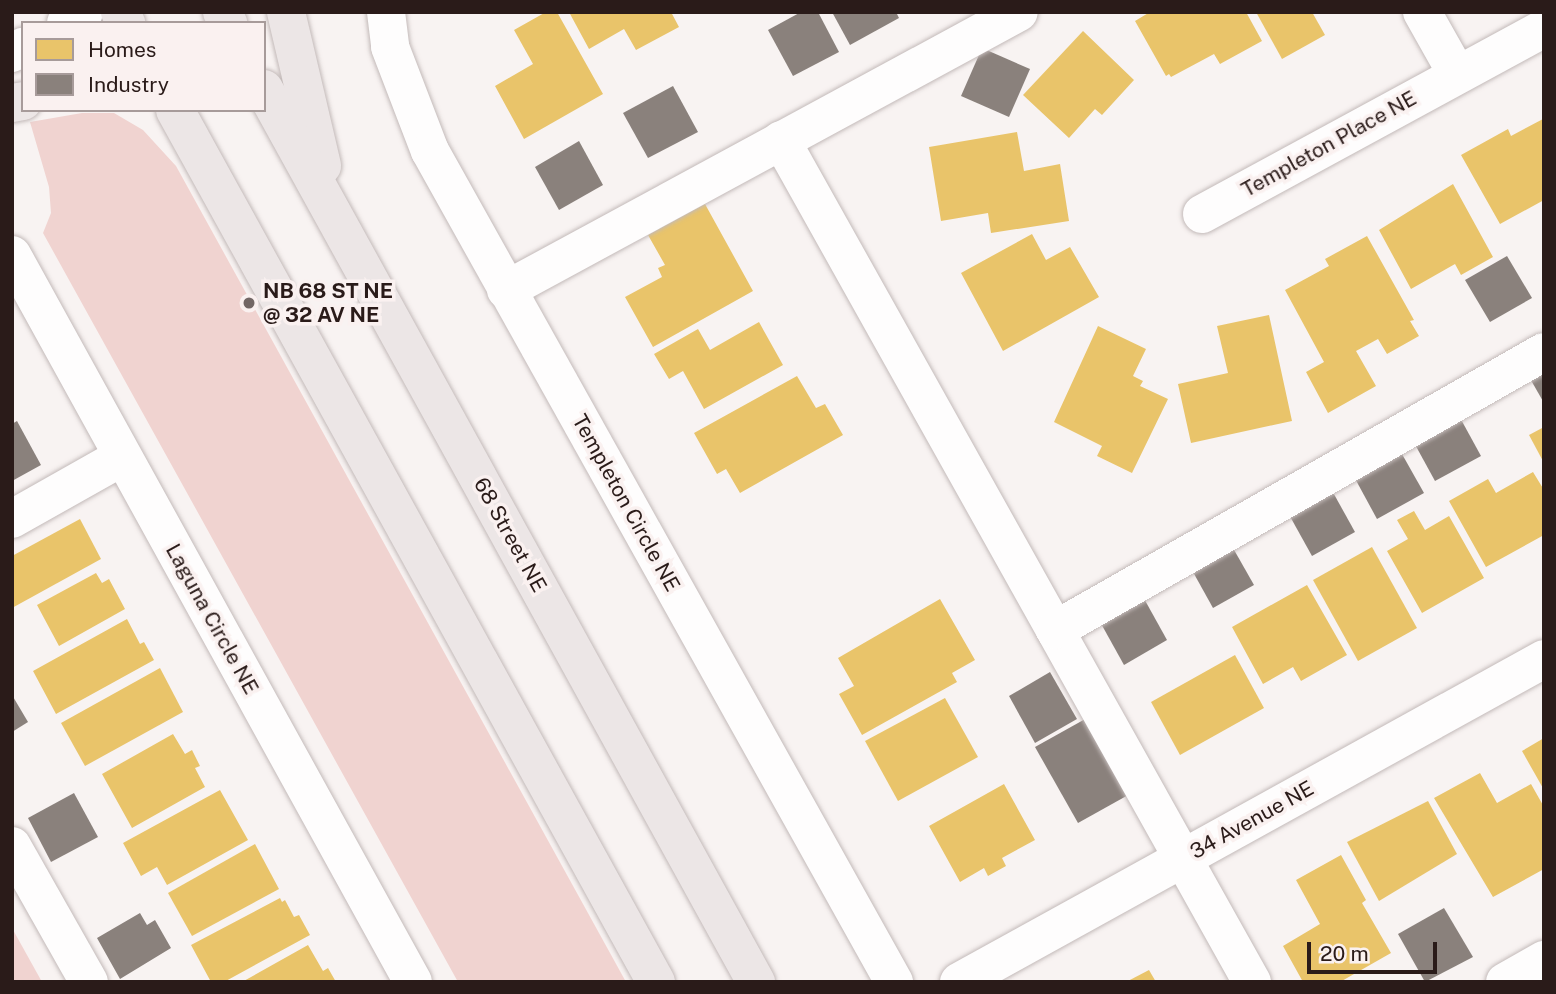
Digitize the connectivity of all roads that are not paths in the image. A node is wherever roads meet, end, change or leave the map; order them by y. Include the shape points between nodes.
1 (286, 12) edge
2 (386, 12) edge
3 (1019, 12) edge
4 (1422, 12) edge
5 (1544, 28) edge
6 (1457, 74) junction
7 (266, 93) edge
8 (171, 113) edge
9 (781, 140) junction
10 (1202, 214) dead end
11 (334, 215) junction
12 (12, 255) edge
13 (506, 290) junction
14 (1544, 352) edge
15 (122, 457) junction
16 (12, 519) edge
17 (1055, 630) junction
18 (1544, 659) edge
19 (12, 846) edge
20 (1183, 859) junction
21 (1544, 960) edge
22 (89, 982) edge
23 (413, 982) edge
24 (656, 982) edge
25 (756, 982) edge
26 (894, 982) edge
27 (960, 982) edge
28 (1252, 982) edge
29 (1505, 982) edge

1 - 11 main road
2 - 13 street, Templeton Circle NE via 390,47 430,151
3 - 9 street
4 - 6 street
5 - 6 street, Templeton Place NE
6 - 10 street, Templeton Place NE
7 - 11 main road, 68 Street NE
8 - 24 main road
9 - 13 street
9 - 17 street
11 - 25 main road, 68 Street NE
12 - 15 street, Laguna Circle NE
13 - 26 street, Templeton Circle NE
14 - 17 street
15 - 16 street
15 - 23 street, Laguna Circle NE
17 - 20 street
18 - 20 street, 34 Avenue NE
19 - 22 street
20 - 27 street, 34 Avenue NE
20 - 28 street
21 - 29 street

